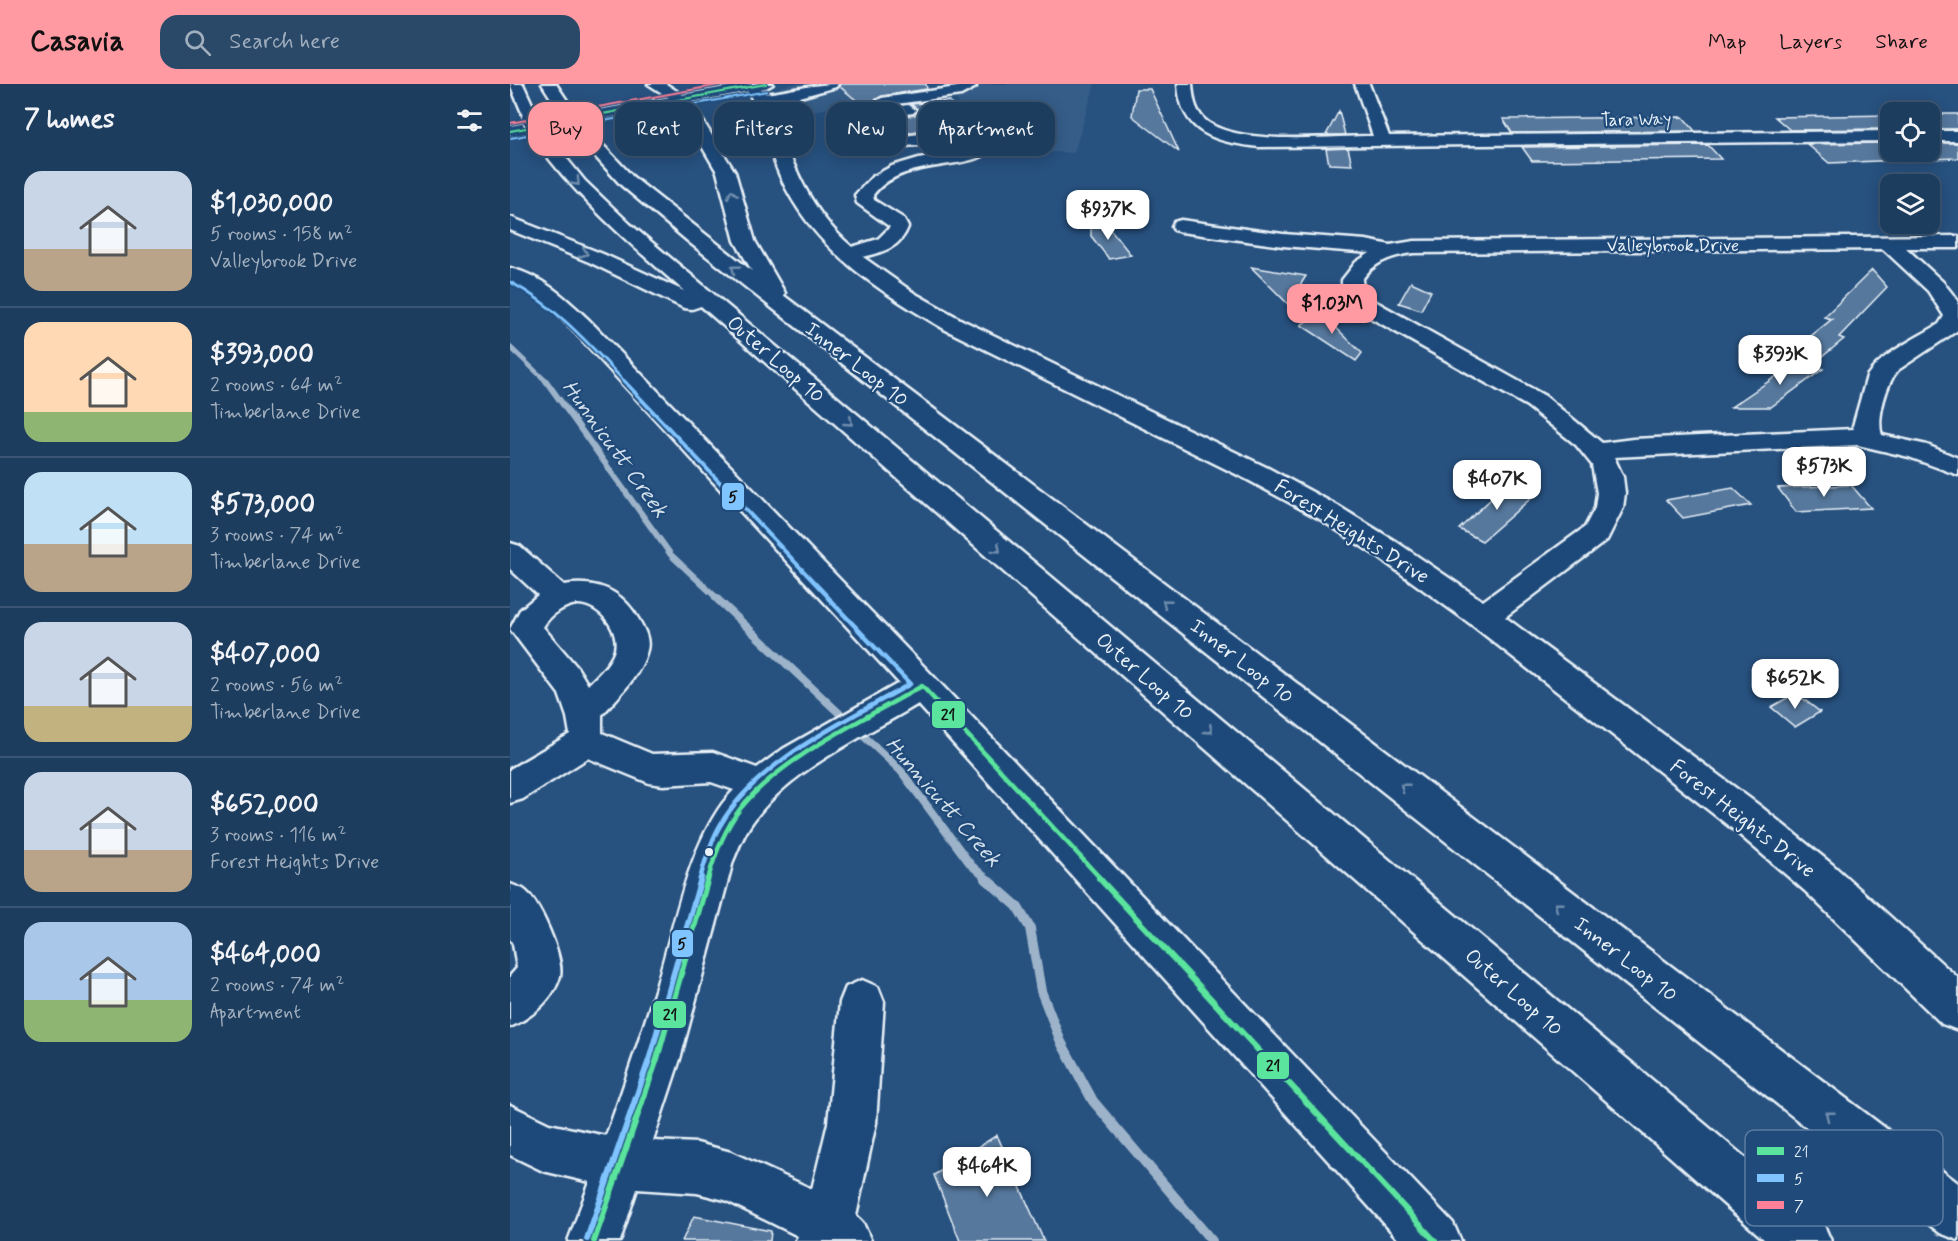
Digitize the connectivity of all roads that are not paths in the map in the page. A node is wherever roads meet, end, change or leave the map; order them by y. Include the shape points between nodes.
1 (516, 84) edge
2 (549, 84) edge
3 (655, 84) edge
4 (831, 84) edge
5 (969, 84) edge
6 (1185, 84) edge
7 (1362, 84) edge
8 (759, 88) edge
9 (682, 99) junction
10 (883, 102) edge
11 (603, 114) edge
12 (528, 128) edge
13 (1880, 136) edge
14 (1940, 136) edge
15 (1958, 136) edge
16 (906, 140) edge
17 (1383, 141) junction
18 (552, 156) edge
19 (510, 223) edge
20 (1182, 226) dead end
21 (1958, 242) edge
22 (1888, 243) junction
23 (1389, 251) junction
24 (849, 255) junction
25 (510, 274) edge
26 (781, 305) junction
27 (730, 321) junction
28 (1870, 438) junction
29 (1596, 452) junction
30 (1958, 467) edge
31 (510, 553) edge
32 (558, 596) junction
33 (1483, 616) junction
34 (922, 686) junction
35 (585, 727) junction
36 (762, 786) junction
37 (510, 788) edge
38 (510, 903) edge
39 (862, 1002) dead end
40 (510, 1005) edge
41 (1958, 1008) edge
42 (510, 1129) edge
43 (1848, 1130) edge
44 (622, 1164) junction
45 (1745, 1190) edge
46 (1943, 1203) edge
47 (1958, 1215) edge
48 (1787, 1226) edge
49 (835, 1237) edge
50 (594, 1241) edge
51 (1435, 1241) edge
52 (1805, 1241) edge

1 - 12 main road, Outer Loop 10
26 -> 2 main road, Inner Loop 10, bridge via 610,164 579,129
3 - 9 main road
4 - 8 main road via 793,95
5 - 10 main road via 961,91
6 - 17 main road, Tara Way via 1186,103 1194,116 1210,130 1231,138 1269,142
7 - 17 main road
8 - 9 main road
8 - 24 main road, Forest Heights Drive via 798,196 817,225
9 - 11 main road
26 -> 9 main road via 745,241 726,172
13 - 17 main road, Tara Way
14 - 15 main road
16 - 24 main road via 952,137 972,140 984,148 975,154 909,167 870,186 864,195 866,203 896,222 898,232 885,243
18 -> 27 main road, Outer Loop 10 via 594,202
19 -> 27 main road via 596,258
20 - 23 main road, Valleybrook Drive
21 - 22 main road, Valleybrook Drive
22 - 23 main road, Valleybrook Drive via 1414,247
22 - 28 main road via 1939,290 1955,316 1948,328 1879,376 1866,426
23 - 29 main road, Valleybrook Drive via 1364,265 1352,280 1353,291 1363,304 1536,401 1569,425
24 - 33 main road, Forest Heights Drive via 900,293 954,325 1207,448 1328,512
25 - 34 main road via 545,291 580,324
43 -> 26 main road, Inner Loop 10
27 -> 45 main road, Outer Loop 10
28 - 29 main road
28 - 30 main road
29 - 33 main road via 1605,464 1611,493 1609,508 1597,533
31 - 32 main road
32 - 35 main road via 536,612 526,628 575,692
32 - 35 main road via 591,594 607,601 629,629 633,643 631,653
33 - 41 main road, Forest Heights Drive via 1756,826 1819,878
34 - 36 main road via 796,759
34 - 51 main road
35 - 36 main road via 649,768 700,765
35 - 37 main road
36 - 44 main road via 727,829 713,861 657,1059
38 - 40 main road via 534,938 539,974
39 - 49 main road via 852,1124
42 - 44 main road via 543,1147
44 - 49 main road via 697,1168 731,1177
44 - 50 main road
47 -> 46 main road, Inner Loop 10
48 -> 52 main road, Outer Loop 10

